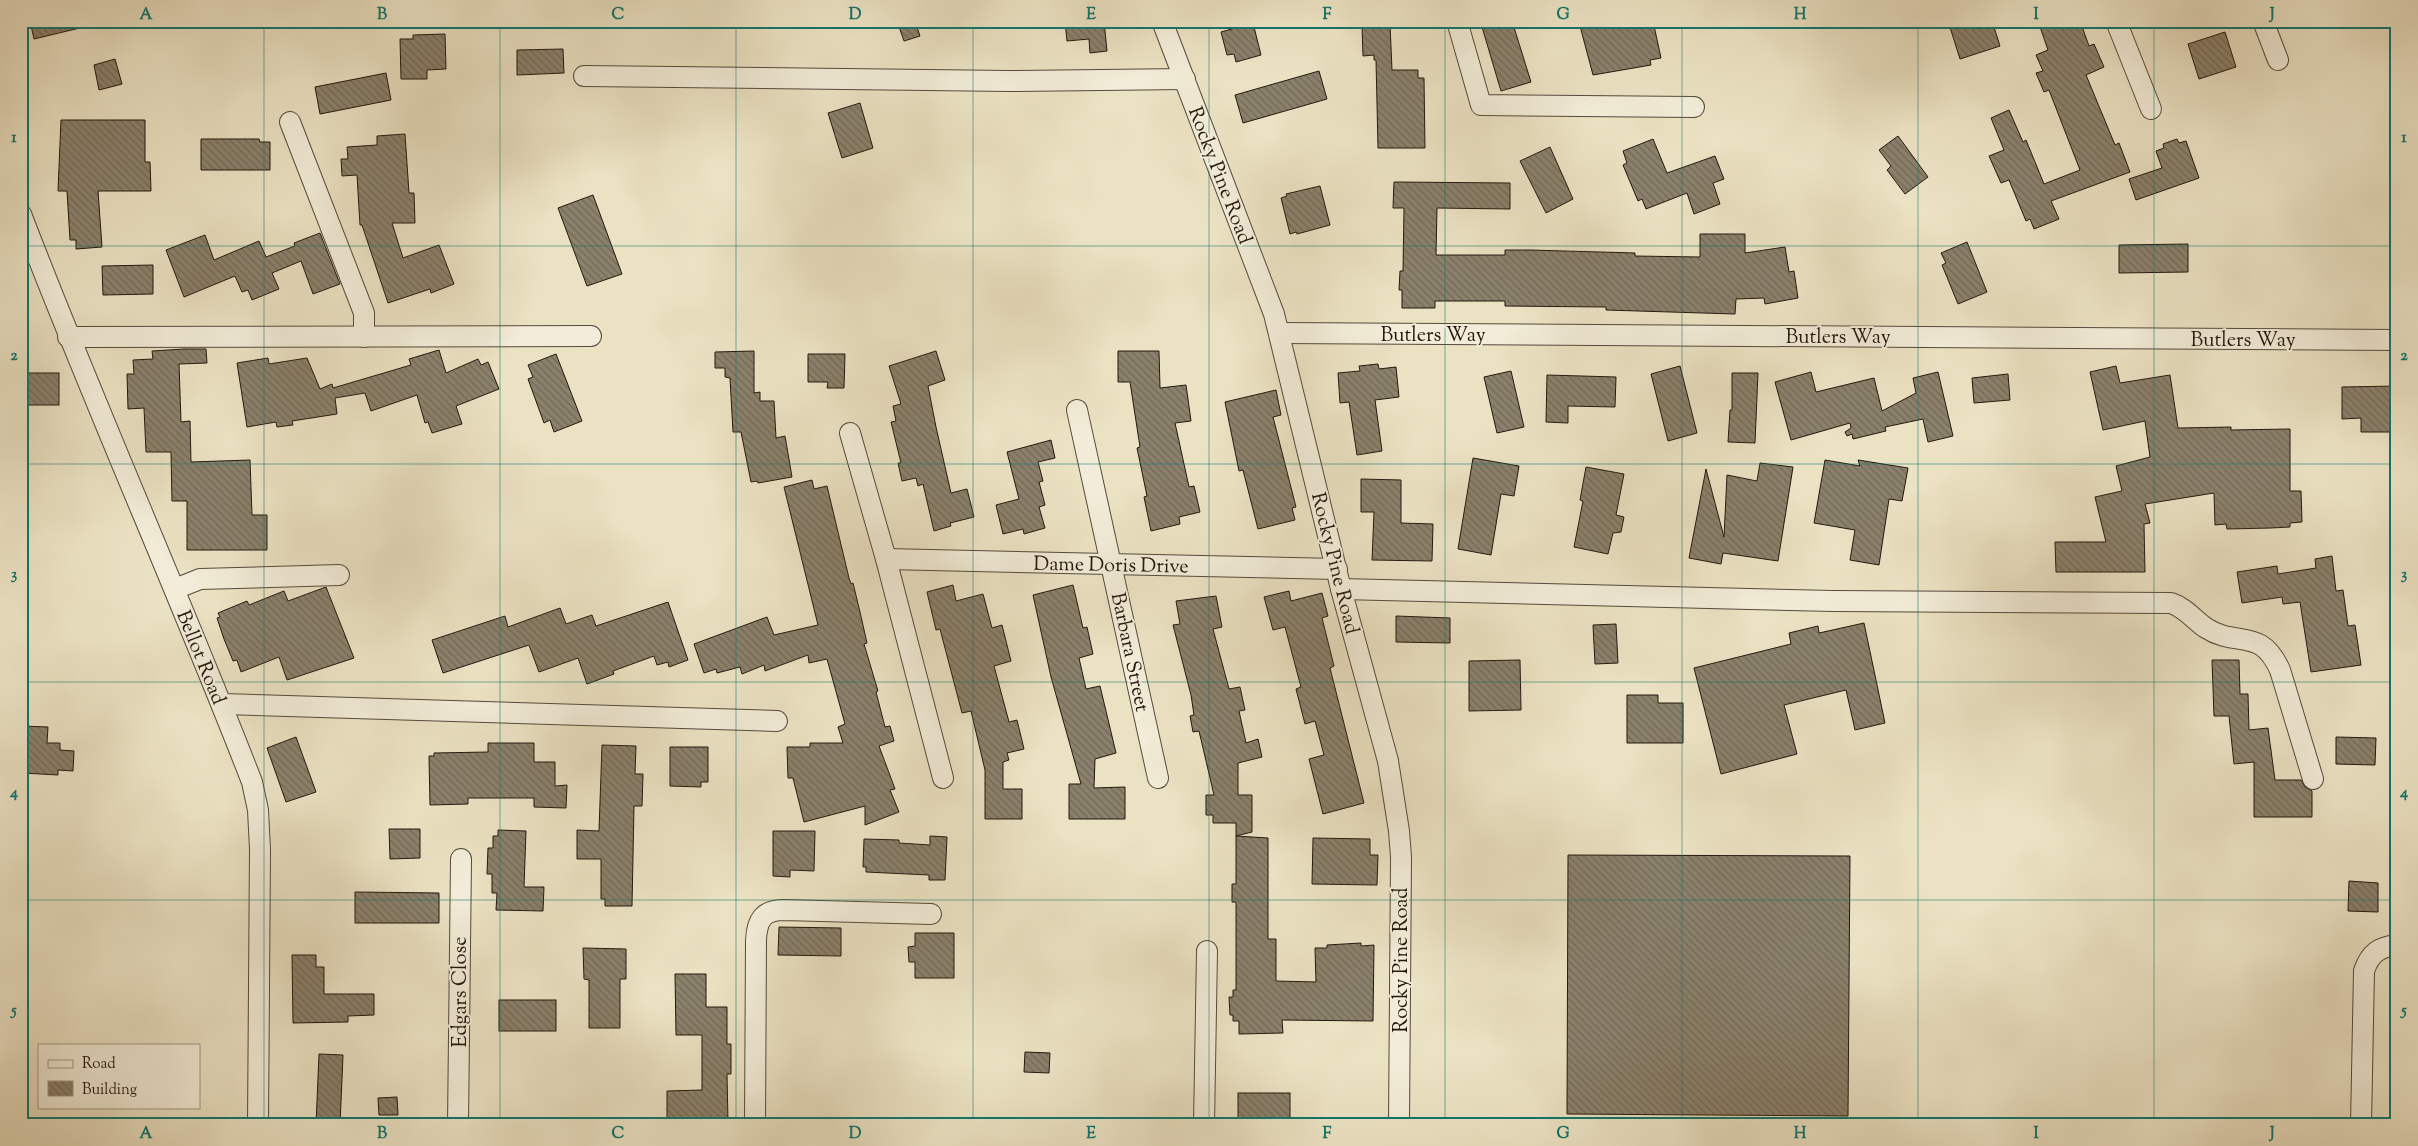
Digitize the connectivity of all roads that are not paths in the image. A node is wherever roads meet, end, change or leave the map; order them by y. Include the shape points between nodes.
1 (1162, 21) edge
2 (1457, 21) edge
3 (2116, 21) edge
4 (2263, 21) edge
5 (2278, 60) dead end
6 (584, 76) dead end
7 (1185, 79) junction
8 (1694, 107) dead end
9 (2151, 109) dead end
10 (290, 122) dead end
11 (21, 214) edge
12 (1280, 333) junction
13 (591, 336) dead end
14 (68, 337) junction
15 (364, 337) junction
16 (2397, 340) edge
17 (1077, 410) dead end
18 (850, 433) dead end
19 (886, 559) junction
20 (1111, 563) junction
21 (1336, 569) junction
22 (339, 576) dead end
23 (175, 589) junction
24 (1341, 589) junction
25 (222, 704) junction
26 (777, 721) dead end
27 (943, 778) dead end
28 (1158, 778) dead end
29 (2313, 779) dead end
30 (460, 859) dead end
31 (931, 914) dead end
32 (2397, 945) edge
33 (1207, 951) dead end
34 (258, 1125) edge
35 (458, 1125) edge
36 (755, 1125) edge
37 (1204, 1125) edge
38 (1399, 1125) edge
39 (2361, 1125) edge

1 - 7 street, Rocky Pine Road
2 - 8 street via 1481,105
3 - 9 street
4 - 5 street
6 - 7 street via 1009,81
7 - 12 street, Rocky Pine Road
10 - 15 street via 364,313
11 - 14 street, Bellot Road
12 - 16 street, Butlers Way
12 - 21 street, Rocky Pine Road
13 - 15 street
14 - 15 street
14 - 23 street, Bellot Road
17 - 20 street, Barbara Street
18 - 19 street
19 - 20 street, Dame Doris Drive
19 - 27 street
20 - 21 street, Dame Doris Drive
20 - 28 street, Barbara Street
21 - 24 street, Rocky Pine Road
22 - 23 street via 200,578
23 - 25 street, Bellot Road
24 - 29 street via 1833,601 2171,603 2210,630 2256,642 2274,658
24 - 38 street, Rocky Pine Road via 1388,761 1400,831
25 - 26 street
25 - 34 street, Bellot Road via 252,782 259,826
30 - 35 street, Edgars Close
31 - 36 street via 784,910 762,916 757,925 756,940
32 - 39 street via 2378,949 2364,971
33 - 37 street

